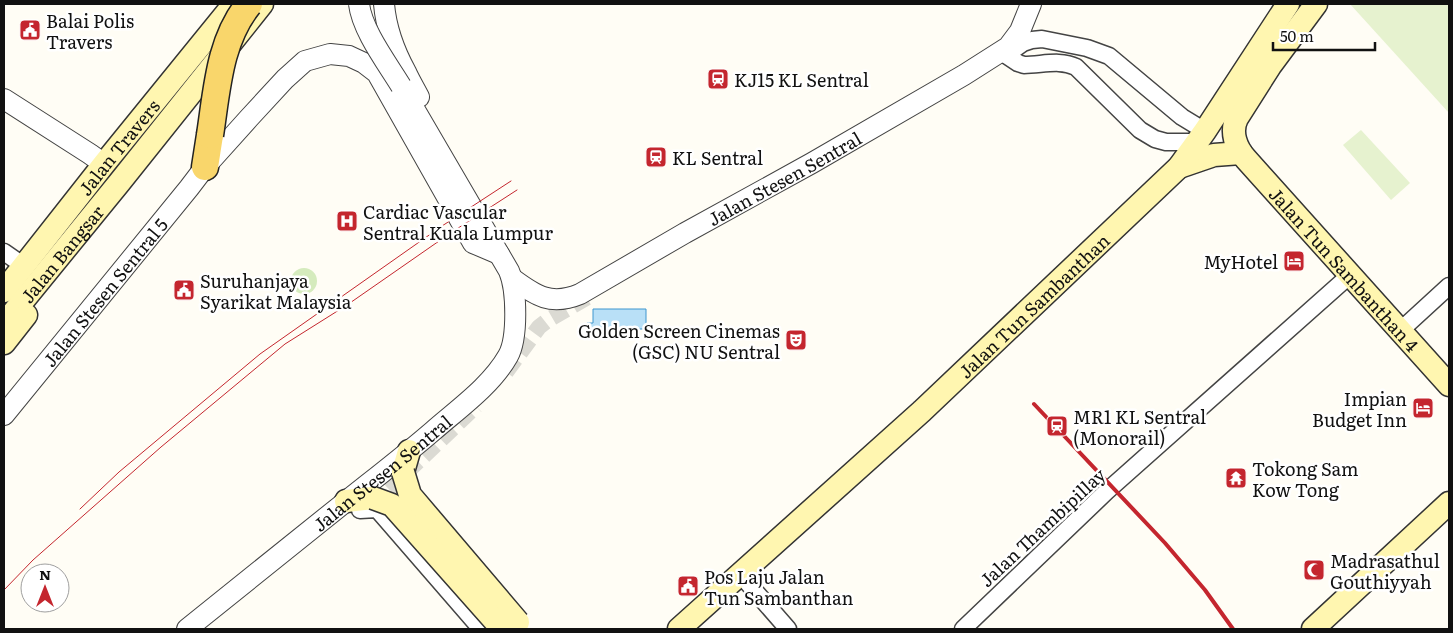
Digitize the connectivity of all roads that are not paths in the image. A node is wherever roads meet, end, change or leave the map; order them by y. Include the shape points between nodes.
1 (234, 4) edge
2 (249, 4) edge
3 (262, 4) edge
4 (359, 4) edge
5 (384, 4) edge
6 (1031, 4) edge
7 (1288, 4) edge
8 (1316, 4) edge
9 (1004, 54) junction
10 (4, 99) edge
11 (425, 128) junction
12 (1201, 137) junction
13 (1241, 153) junction
14 (104, 164) junction
15 (134, 164) junction
16 (205, 167) junction
17 (1179, 167) junction
18 (119, 182) joint
19 (4, 252) edge
20 (499, 254) junction
21 (24, 266) junction
22 (1350, 275) junction
23 (513, 278) junction
24 (1449, 286) edge
25 (4, 291) edge
26 (4, 324) edge
27 (1401, 330) junction
28 (4, 343) edge
29 (1449, 385) edge
30 (4, 416) edge
31 (406, 461) junction
32 (1449, 503) edge
33 (347, 506) junction
34 (740, 574) junction
35 (515, 627) edge
36 (187, 629) edge
37 (480, 629) edge
38 (679, 629) edge
39 (788, 629) edge
40 (963, 629) edge
41 (1313, 629) edge

1 - 14 main road, Jalan Travers
2 - 16 main road, bridge via 226,45
3 - 15 main road, Jalan Travers
4 - 11 street, Jalan Stesen Sentral, bridge via 367,29
5 - 11 street, Jalan Stesen Sentral via 396,50 419,96
6 - 9 street, Jalan Stesen Sentral via 1020,31
7 - 12 main road, Jalan Tun Sambanthan
8 - 13 main road via 1270,66 1234,123 1235,141
9 - 12 street via 1024,65 1061,62 1076,67 1140,130 1155,139 1166,142
9 - 12 street via 1022,42 1042,39 1102,53 1116,60
9 - 23 street, Jalan Stesen Sentral via 568,300 532,293
10 - 14 street
11 - 20 street, Jalan Stesen Sentral
12 - 17 main road, Jalan Tun Sambanthan
13 - 17 main road via 1214,155
13 - 22 main road, Jalan Tun Sambanthan 4
14 - 21 main road, Jalan Travers
15 - 18 main road, Jalan Travers
15 - 28 main road via 73,256
16 - 20 street, Jalan Stesen Sentral 5 via 305,61 330,54 349,56 377,73 474,243
16 - 30 street, Jalan Stesen Sentral 5
17 - 34 main road, Jalan Tun Sambanthan via 922,411
18 - 26 main road, Jalan Bangsar
19 - 21 street
20 - 23 street, Jalan Stesen Sentral
21 - 25 main road, Jalan Travers
22 - 27 main road, Jalan Tun Sambanthan 4
22 - 40 street, Jalan Thambipillay via 1107,491
23 - 31 street, Jalan Stesen Sentral via 515,326 508,356 488,383
24 - 27 street
27 - 29 main road, Jalan Tun Sambanthan 4
31 - 33 street, Jalan Stesen Sentral
31 - 35 main road, bridge via 410,495
32 - 41 main road
33 - 35 main road, bridge via 373,498 392,504
33 - 36 street, Jalan Stesen Sentral
33 - 37 street via 377,509
34 - 38 main road, Jalan Tun Sambanthan
34 - 39 street

